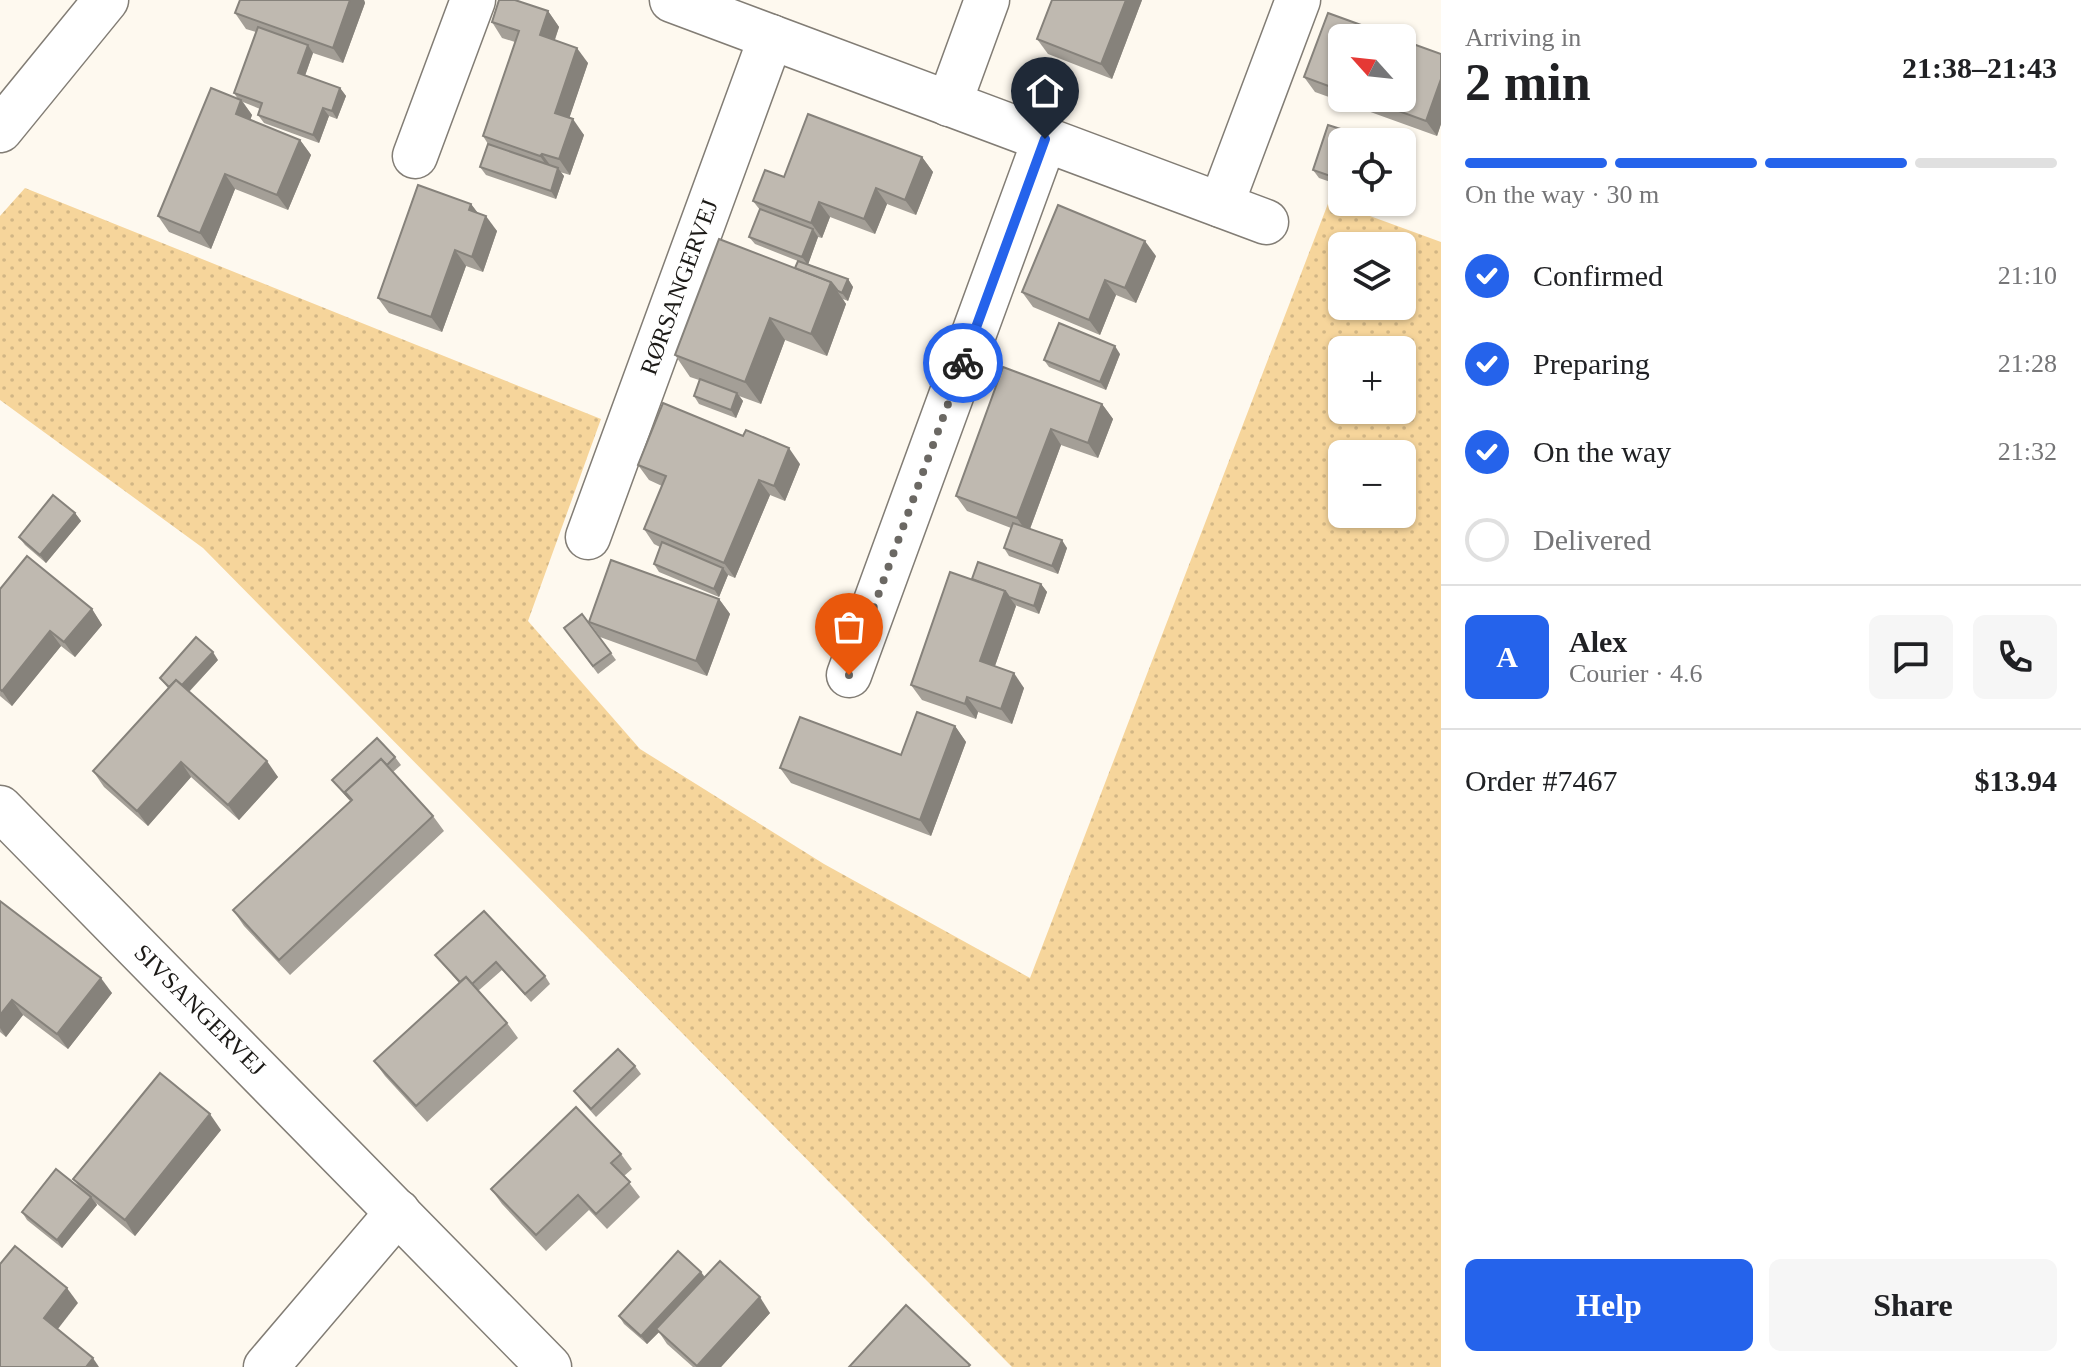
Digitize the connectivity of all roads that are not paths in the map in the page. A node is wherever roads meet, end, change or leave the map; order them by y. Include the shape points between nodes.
1 (106, 0) edge
2 (473, 0) edge
3 (672, 0) edge
4 (987, 0) edge
5 (1298, 0) edge
6 (771, 37) junction
7 (949, 104) junction
8 (0, 130) edge
9 (1045, 139) junction
10 (415, 156) dead end
11 (1221, 205) junction
12 (1266, 222) dead end
13 (588, 537) dead end
14 (849, 675) dead end
15 (0, 808) edge
16 (398, 1212) junction
17 (266, 1367) edge
18 (549, 1367) edge

1 - 8 street
2 - 10 street
3 - 6 street
4 - 7 street
5 - 11 street
6 - 7 street
6 - 13 street, RØRSANGERVEJ
7 - 9 street
9 - 11 street
9 - 14 street
11 - 12 street
15 - 16 street, SIVSANGERVEJ
16 - 17 street
16 - 18 street, SIVSANGERVEJ

